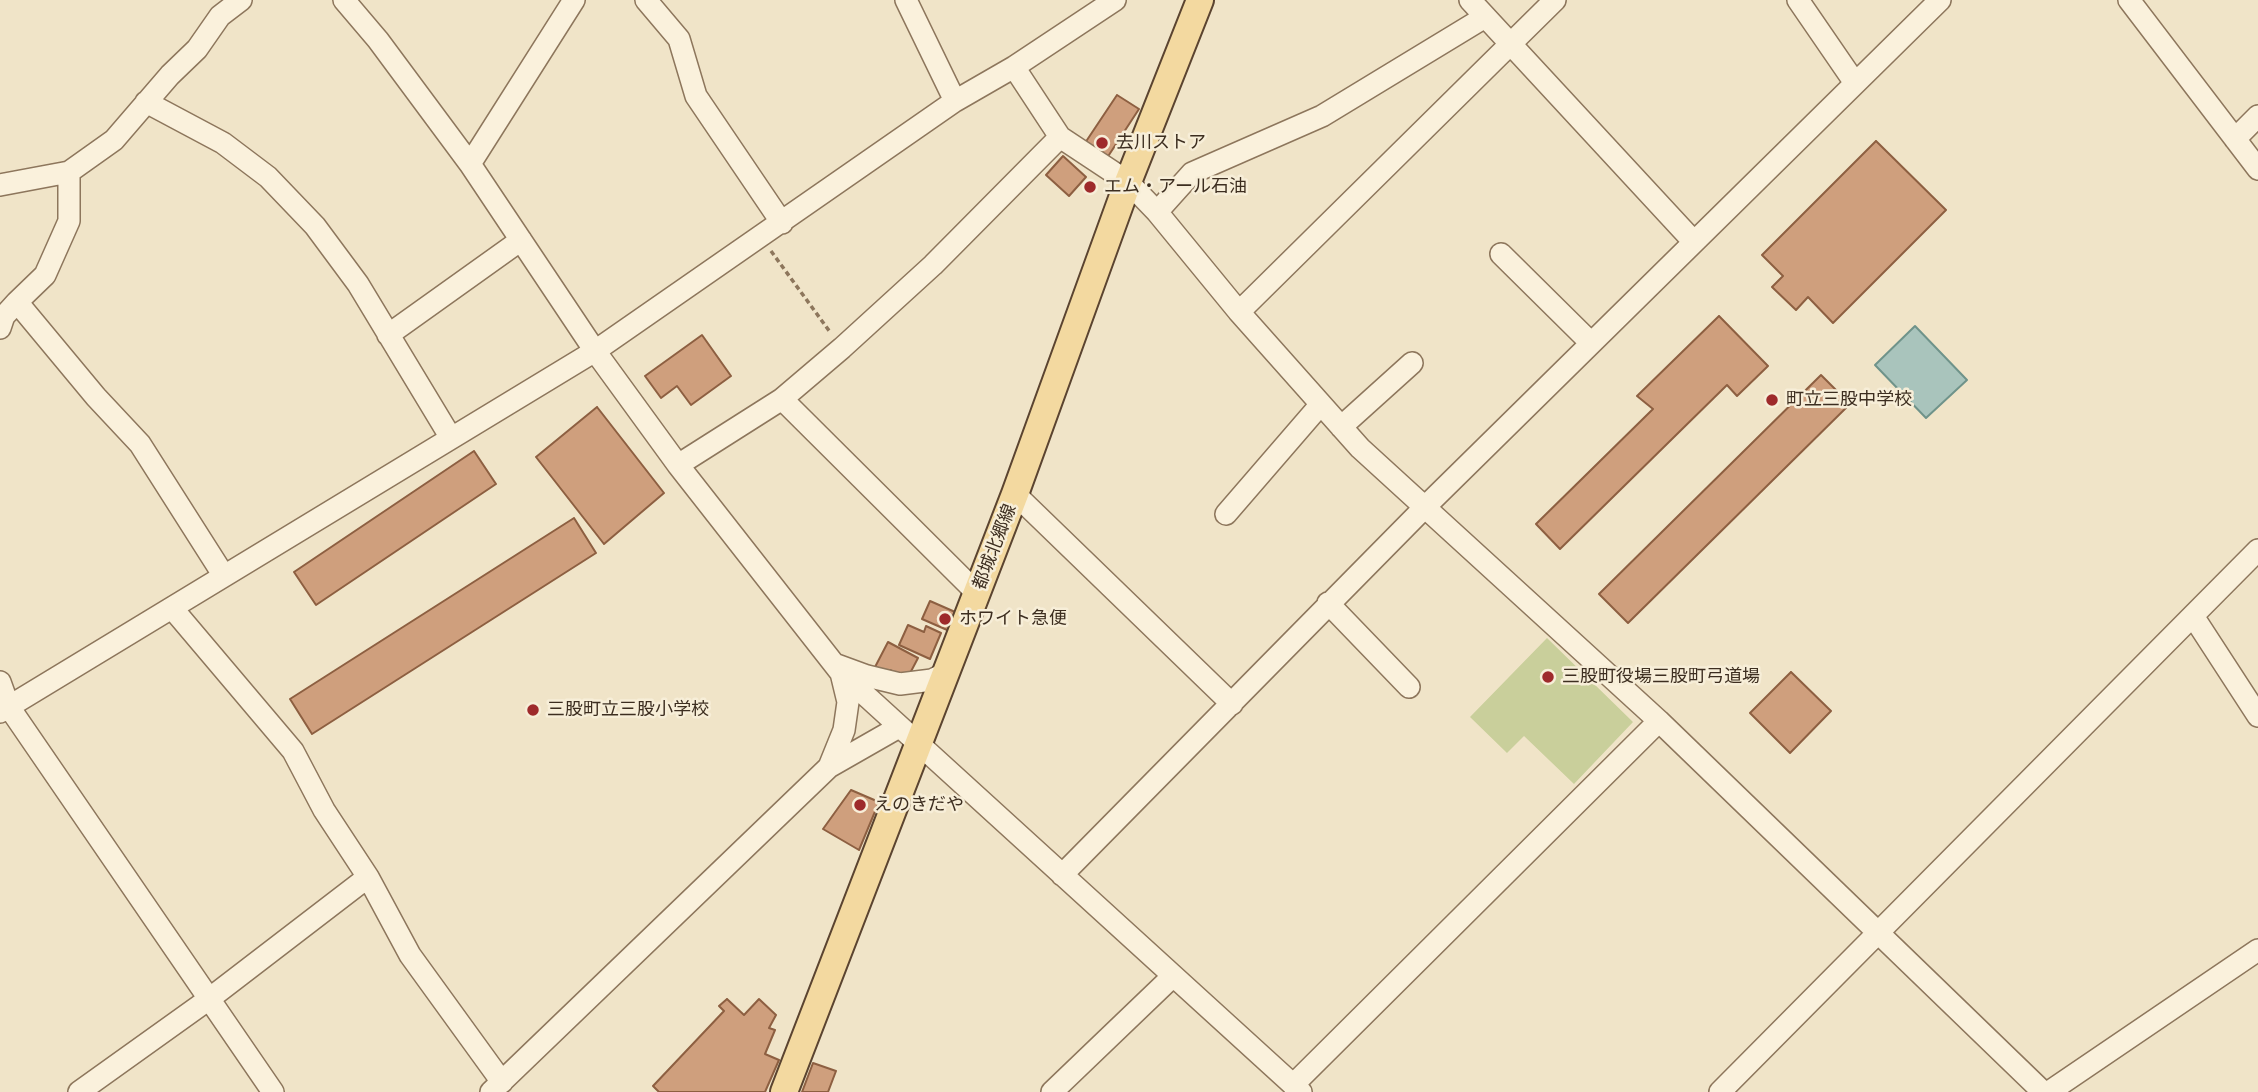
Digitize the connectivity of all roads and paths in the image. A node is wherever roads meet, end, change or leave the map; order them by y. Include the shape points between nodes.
1 (241, 0) edge
2 (344, 0) edge
3 (574, 0) edge
4 (646, 0) edge
5 (906, 0) edge
6 (1115, 0) edge
7 (1200, 0) edge
8 (1470, 0) edge
9 (1555, 0) edge
10 (1798, 0) edge
11 (1940, 0) edge
12 (2129, 0) edge
13 (1485, 16) junction
14 (1510, 44) junction
15 (1014, 67) junction
16 (1855, 83) junction
17 (955, 101) junction
18 (146, 102) junction
19 (2258, 116) edge
20 (1060, 137) junction
21 (2235, 139) junction
22 (470, 164) junction
23 (2258, 169) edge
24 (69, 172) junction
25 (1128, 182) junction
26 (0, 185) edge
27 (1157, 212) junction
28 (782, 223) junction
29 (761, 237) junction
30 (521, 240) junction
31 (1694, 242) junction
32 (1501, 254) dead end
33 (17, 302) junction
34 (1239, 312) junction
35 (0, 328) edge
36 (388, 335) junction
37 (1591, 343) junction
38 (842, 348) junction
39 (595, 351) junction
40 (1412, 363) dead end
41 (782, 399) junction
42 (1321, 404) junction
43 (1341, 427) junction
44 (451, 438) junction
45 (678, 465) junction
46 (1015, 494) junction
47 (1424, 507) junction
48 (1226, 514) dead end
49 (2258, 550) edge
50 (224, 576) junction
51 (977, 593) junction
52 (1328, 603) junction
53 (172, 608) junction
54 (2193, 615) junction
55 (836, 668) junction
56 (946, 673) junction
57 (0, 682) edge
58 (1409, 687) dead end
59 (1233, 704) junction
60 (4, 710) edge
61 (2258, 716) edge
62 (1659, 722) junction
63 (899, 727) junction
64 (919, 746) junction
65 (829, 767) junction
66 (1062, 875) junction
67 (368, 877) junction
68 (1877, 934) junction
69 (2258, 950) edge
70 (1172, 976) junction
71 (209, 999) junction
72 (497, 1087) edge
73 (1297, 1088) edge
74 (79, 1092) edge
75 (273, 1092) edge
76 (784, 1092) edge
77 (1052, 1092) edge
78 (1720, 1092) edge
79 (2043, 1092) edge
80 (2049, 1092) edge

1 - 18 street via 220,16 197,49
2 - 22 street
3 - 22 street
4 - 28 street via 680,39 696,96
5 - 17 street
6 - 15 street
7 - 25 main road, 都城北郷線
8 - 13 street
9 - 14 street
10 - 16 street
11 - 16 street
12 - 21 street
13 - 14 street
13 - 27 street via 1322,116 1192,173
14 - 31 street
14 - 34 street
15 - 17 street
15 - 20 street
16 - 31 street
17 - 28 street
18 - 24 street via 114,140
18 - 36 street via 223,143 268,177 315,226
19 - 21 street
20 - 25 street
20 - 38 street via 943,256
21 - 23 street
22 - 30 street
24 - 26 street
24 - 33 street via 69,221 45,275
25 - 27 street
25 - 46 main road, 都城北郷線
27 - 34 street
28 - 29 street
29 - 38 path
29 - 39 street
30 - 36 street
30 - 39 street
31 - 37 street
32 - 37 street
33 - 35 street
33 - 50 street via 140,444
34 - 42 street
36 - 44 street
37 - 47 street
38 - 41 street
39 - 44 street
39 - 45 street
40 - 43 street
41 - 45 street
41 - 51 street
42 - 43 street
42 - 48 street
43 - 47 street
44 - 50 street
45 - 55 street
46 - 51 main road, 都城北郷線
46 - 59 street
47 - 52 street
47 - 62 street
49 - 54 street
50 - 53 street
51 - 56 main road, 都城北郷線
52 - 58 street
52 - 59 street
53 - 60 street
53 - 67 street via 293,751 324,810
54 - 61 street
54 - 68 street
55 - 56 street via 900,684 932,680
55 - 63 street
55 - 65 street via 848,702 844,730
56 - 64 main road, 都城北郷線
57 - 60 street
59 - 66 street
60 - 71 street
62 - 68 street
62 - 73 street
63 - 64 street
63 - 65 street
64 - 66 street
64 - 76 main road, 都城北郷線
65 - 72 street
66 - 70 street
67 - 71 street
67 - 72 street via 410,955
68 - 78 street
68 - 79 street
69 - 80 street
70 - 73 street
70 - 77 street
71 - 74 street
71 - 75 street

